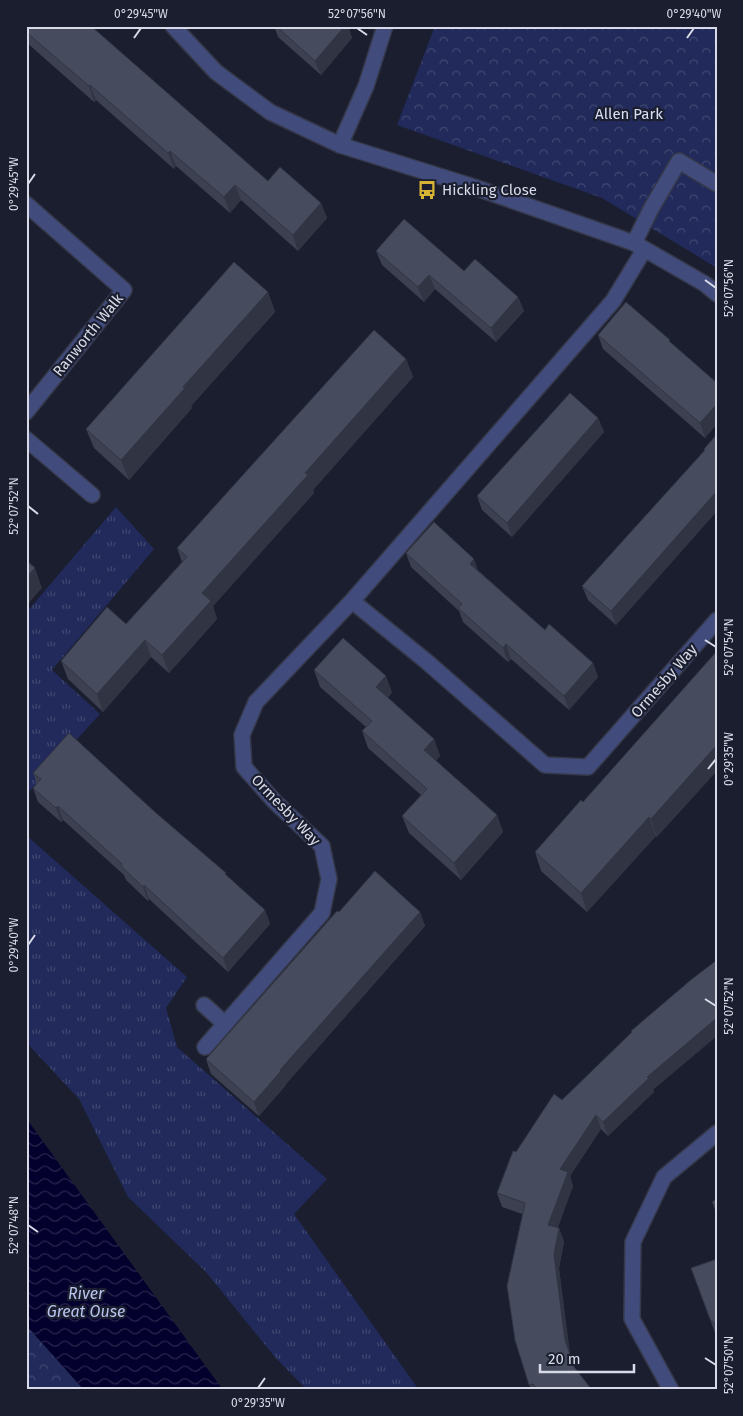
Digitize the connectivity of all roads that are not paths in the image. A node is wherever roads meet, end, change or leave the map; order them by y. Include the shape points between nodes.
1 (173, 26) edge
2 (385, 26) edge
3 (340, 145) junction
4 (717, 184) edge
5 (26, 204) edge
6 (639, 246) junction
7 (717, 294) edge
8 (26, 412) edge
9 (26, 439) edge
10 (92, 495) dead end
11 (352, 601) junction
12 (717, 620) edge
13 (204, 1005) dead end
14 (225, 1024) junction
15 (205, 1047) dead end
16 (717, 1133) edge
17 (671, 1390) edge

1 - 3 street via 216,72 270,112
2 - 3 street via 366,86
3 - 6 street via 480,189
4 - 6 street, Ormesby Way via 679,161 652,207
5 - 8 street, Ranworth Walk via 124,290
6 - 7 street
6 - 11 street, Ormesby Way via 613,301
9 - 10 street
11 - 12 street, Ormesby Way via 545,765 588,767
11 - 14 street, Ormesby Way via 256,702 242,735 244,767 275,802 322,846 329,879 322,913
13 - 14 street
14 - 15 street, Ormesby Way
16 - 17 street via 664,1177 633,1242 632,1318

